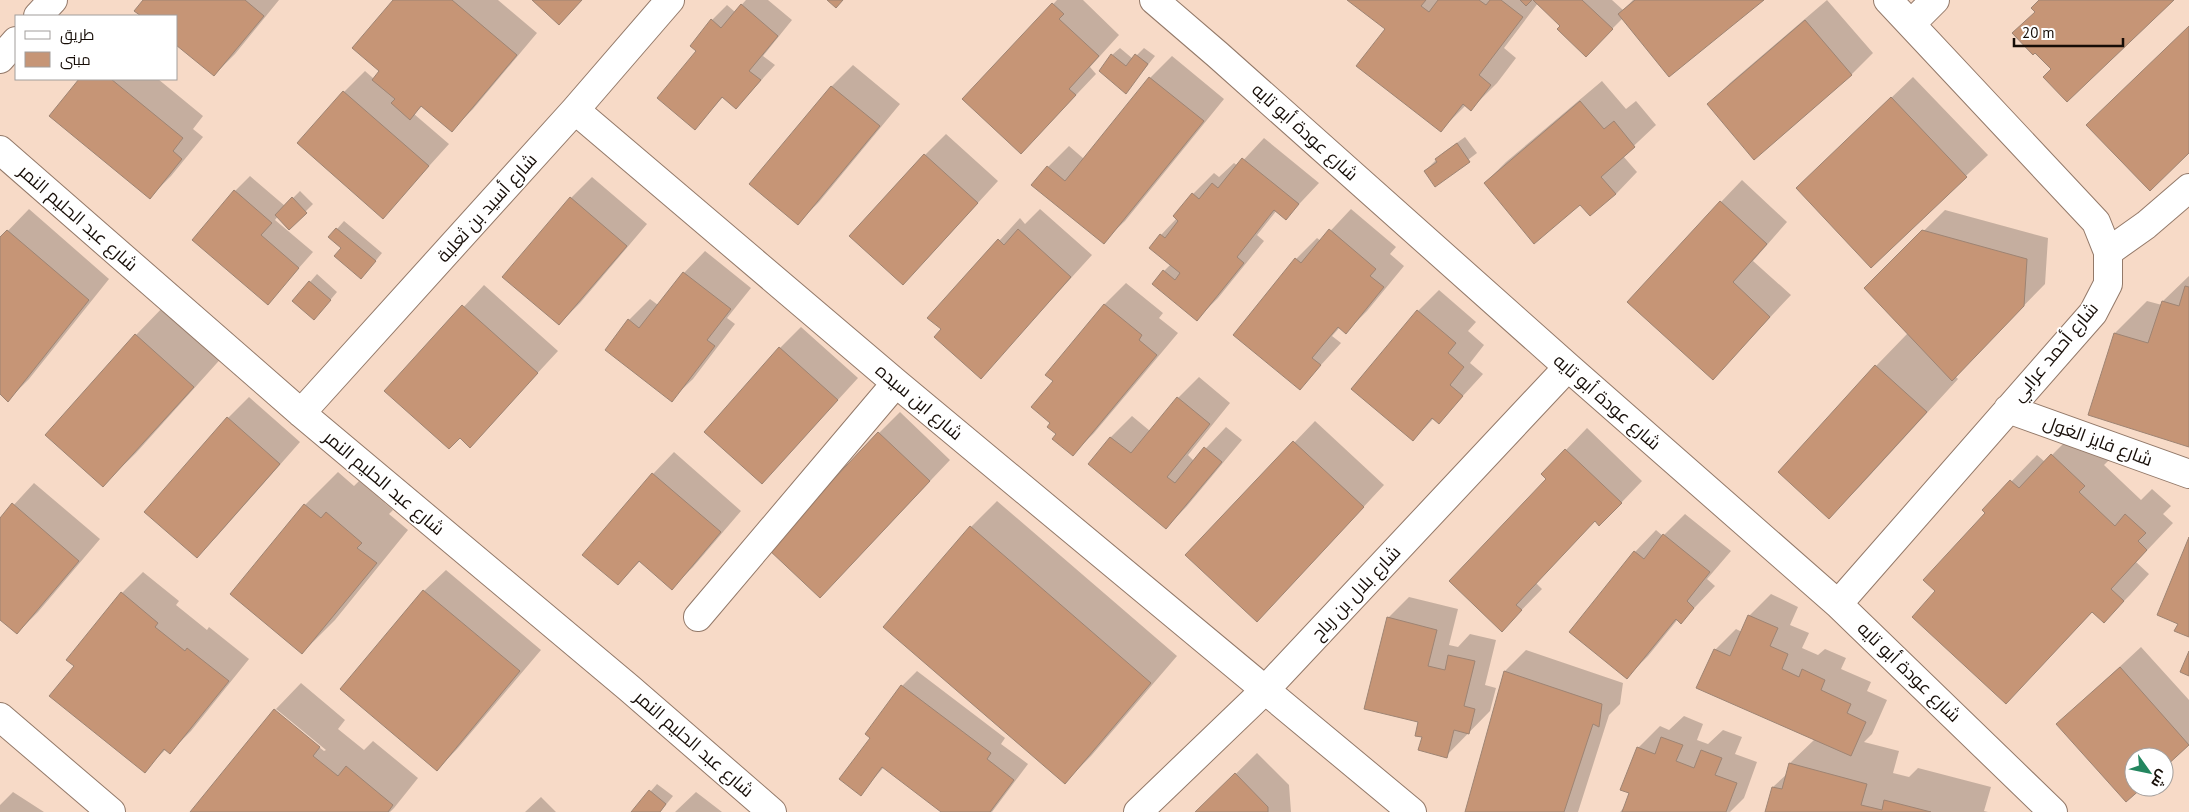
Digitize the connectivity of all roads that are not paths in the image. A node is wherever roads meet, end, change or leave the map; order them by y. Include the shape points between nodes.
1 (52, 0) edge
2 (670, 0) edge
3 (1154, 0) edge
4 (1888, 0) edge
5 (1935, 0) edge
6 (39, 15) edge
7 (1911, 24) junction
8 (15, 42) edge
9 (0, 59) edge
10 (575, 110) junction
11 (0, 150) edge
12 (2189, 188) edge
13 (2108, 252) junction
14 (1568, 367) junction
15 (896, 383) junction
16 (2008, 409) junction
17 (301, 413) junction
18 (2189, 474) edge
19 (1838, 604) junction
20 (698, 616) dead end
21 (1265, 690) junction
22 (1, 721) edge
23 (111, 812) edge
24 (772, 812) edge
25 (1138, 812) edge
26 (1412, 812) edge
27 (2053, 812) edge

1 - 6 street
2 - 10 street, شارع أسيد بن ثعلبة
3 - 14 street, شارع عودة أبو تايه
4 - 7 street, شارع أحمد عرابي
5 - 7 street
7 - 13 street, شارع أحمد عرابي via 2096,222
8 - 9 street
10 - 15 street, شارع ابن سيده
10 - 17 street, شارع أسيد بن ثعلبة
11 - 17 street, شارع عبد الحليم النمر
12 - 13 street
13 - 16 street, شارع أحمد عرابي via 2108,284 2093,313
14 - 19 street, شارع عودة أبو تايه
14 - 21 street, شارع بلال بن رباح
15 - 20 street
15 - 21 street, شارع ابن سيده
16 - 18 street, شارع فايز الغول
16 - 19 street, شارع أحمد عرابي
17 - 24 street, شارع عبد الحليم النمر
19 - 27 street, شارع عودة أبو تايه
21 - 25 street, شارع بلال بن رباح
21 - 26 street, شارع ابن سيده
22 - 23 street

